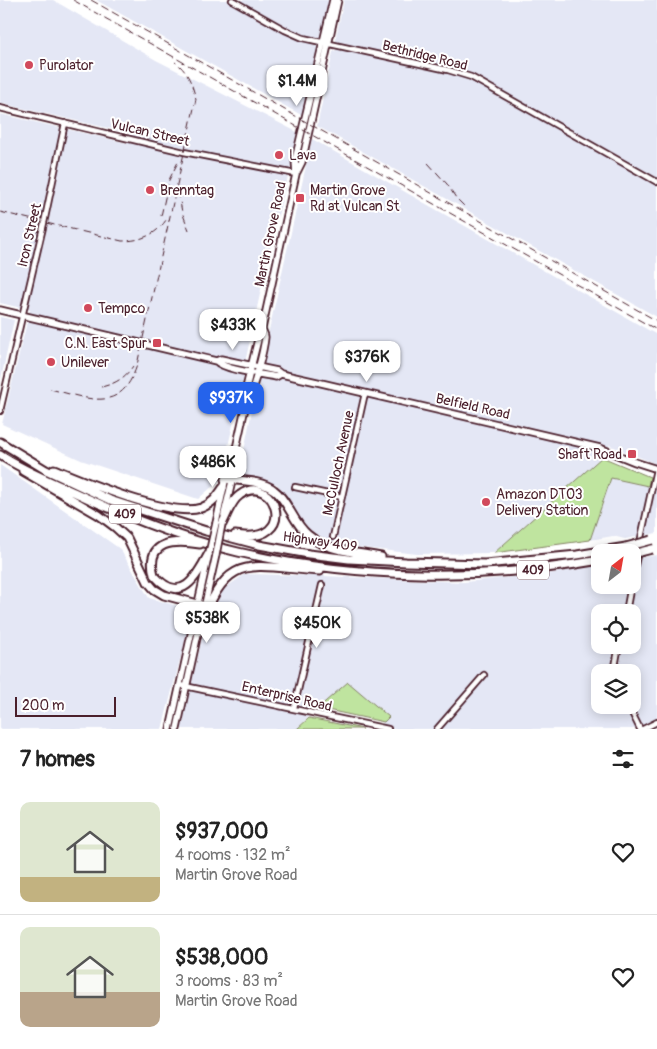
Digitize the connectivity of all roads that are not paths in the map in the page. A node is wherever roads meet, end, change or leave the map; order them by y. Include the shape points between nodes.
1 (232, 0) edge
2 (332, 0) edge
3 (338, 0) edge
4 (326, 43) junction
5 (0, 108) edge
6 (65, 123) junction
7 (296, 174) junction
8 (657, 182) edge
9 (0, 310) edge
10 (21, 315) junction
11 (254, 369) junction
12 (365, 393) junction
13 (0, 410) edge
14 (0, 442) edge
15 (0, 455) edge
16 (17, 466) junction
17 (37, 466) junction
18 (657, 469) edge
19 (229, 479) junction
20 (295, 487) dead end
21 (223, 488) junction
22 (342, 497) junction
23 (219, 523) junction
24 (206, 531) junction
25 (333, 537) dead end
26 (654, 540) edge
27 (640, 544) edge
28 (654, 549) edge
29 (237, 552) junction
30 (641, 552) edge
31 (212, 554) junction
32 (406, 562) junction
33 (591, 562) edge
34 (401, 573) junction
35 (322, 585) dead end
36 (202, 605) junction
37 (199, 631) junction
38 (484, 675) dead end
39 (184, 685) junction
40 (294, 708) junction
41 (633, 714) edge
42 (657, 722) edge
43 (170, 729) edge
44 (177, 729) edge
45 (388, 729) edge
46 (437, 729) edge
47 (641, 729) edge

1 - 4 street, Bethridge Road via 285,30
2 - 4 main road, Martin Grove Road
3 - 4 main road, Martin Grove Road
4 - 7 main road, Martin Grove Road via 302,162
4 - 8 street, Bethridge Road via 471,77
5 - 6 street, Vulcan Street
6 - 7 street, Vulcan Street via 184,152
6 - 10 street, Iron Street
7 - 11 main road, Martin Grove Road
9 - 10 main road, Belfield Road
10 - 11 main road, Belfield Road
10 - 13 street, Iron Street
11 - 12 main road, Belfield Road via 276,377 281,374
11 - 19 main road, Martin Grove Road via 251,394 246,399
12 - 18 main road, Belfield Road via 600,448
12 - 22 street, McCulloch Avenue
14 - 17 highway, Highway 409 / 409
15 - 16 highway, Highway 409 / 409
16 - 29 highway, Highway 409 / 409 via 110,509
16 - 36 highway via 115,527 127,538 154,589 164,595
17 - 21 highway via 112,492 188,510 211,503
17 - 24 highway, Highway 409 / 409 via 110,500
18 - 27 street
19 - 21 main road, Martin Grove Road
19 - 23 main road, Martin Grove Road
19 - 32 highway via 275,490 298,525 318,542
20 - 22 street
21 - 23 main road, Martin Grove Road
22 - 25 street, McCulloch Avenue
23 - 24 highway via 237,498 247,492 267,494 276,507 276,520 264,534 245,536
23 - 31 main road, Martin Grove Road, bridge
24 - 32 highway, Highway 409 / 409 via 309,554
26 - 32 highway, Highway 409 / 409, bridge via 577,555 485,564
28 - 30 highway, bridge
29 - 31 highway via 183,541 166,543 155,553 152,561 154,575 166,586 187,586
29 - 34 highway, Highway 409 / 409 via 320,567
31 - 36 main road, Martin Grove Road
33 - 34 highway, Highway 409 / 409 via 552,569 466,574
34 - 37 highway via 244,567 228,575 219,586
35 - 40 street
36 - 37 main road, Martin Grove Road
36 - 39 main road, Martin Grove Road
37 - 39 main road, Martin Grove Road
38 - 46 street
39 - 40 street, Enterprise Road
39 - 43 main road, Martin Grove Road
39 - 44 main road, Martin Grove Road
40 - 45 street, Enterprise Road
41 - 47 street
42 - 47 street

